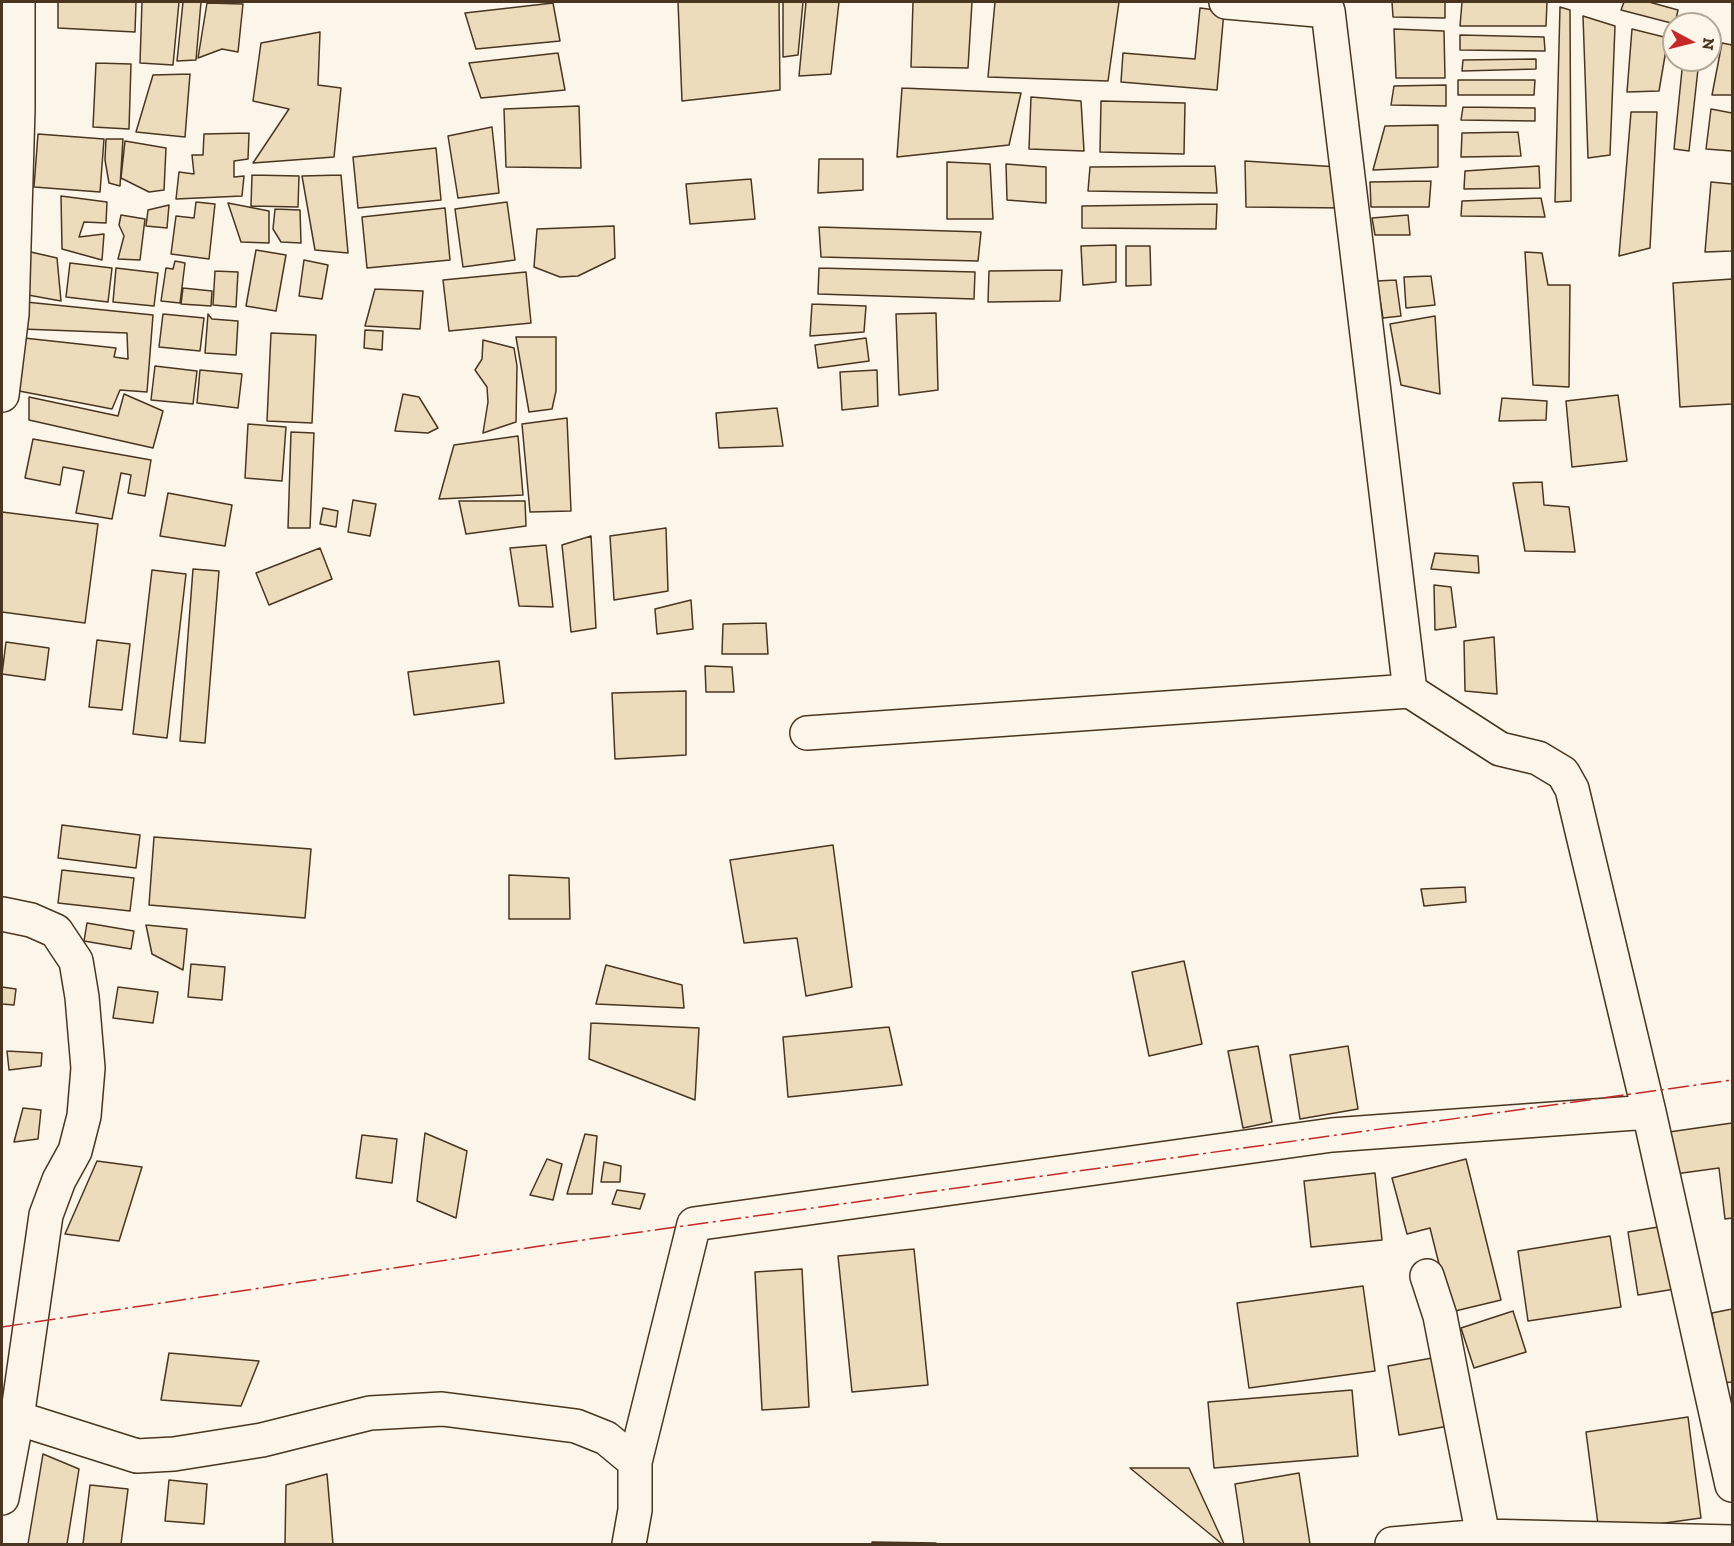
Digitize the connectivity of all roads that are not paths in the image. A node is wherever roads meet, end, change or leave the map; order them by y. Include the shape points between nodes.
1 (18, 2) edge
2 (1226, 2) edge
3 (2, 395) edge
4 (1410, 691) junction
5 (807, 733) dead end
6 (2, 914) edge
7 (1649, 1112) junction
8 (1427, 1276) dead end
9 (17, 1418) junction
10 (635, 1462) junction
11 (1732, 1485) edge
12 (2, 1498) edge
13 (1483, 1536) junction
14 (1732, 1542) edge
15 (629, 1545) edge
16 (1392, 1545) edge

1 - 3 street via 12,314
2 - 4 street via 1328,11
4 - 5 street
4 - 7 street via 1484,739 1500,748 1538,758 1569,781
6 - 9 street via 56,931 76,962 88,1068 84,1116 75,1150 46,1215
7 - 10 street via 1332,1135 694,1224
7 - 11 street
8 - 13 street via 1440,1317
9 - 10 street via 136,1456 262,1440 370,1413 442,1409 576,1426 606,1438
9 - 12 street
10 - 15 street via 635,1510
13 - 14 street
13 - 16 street

